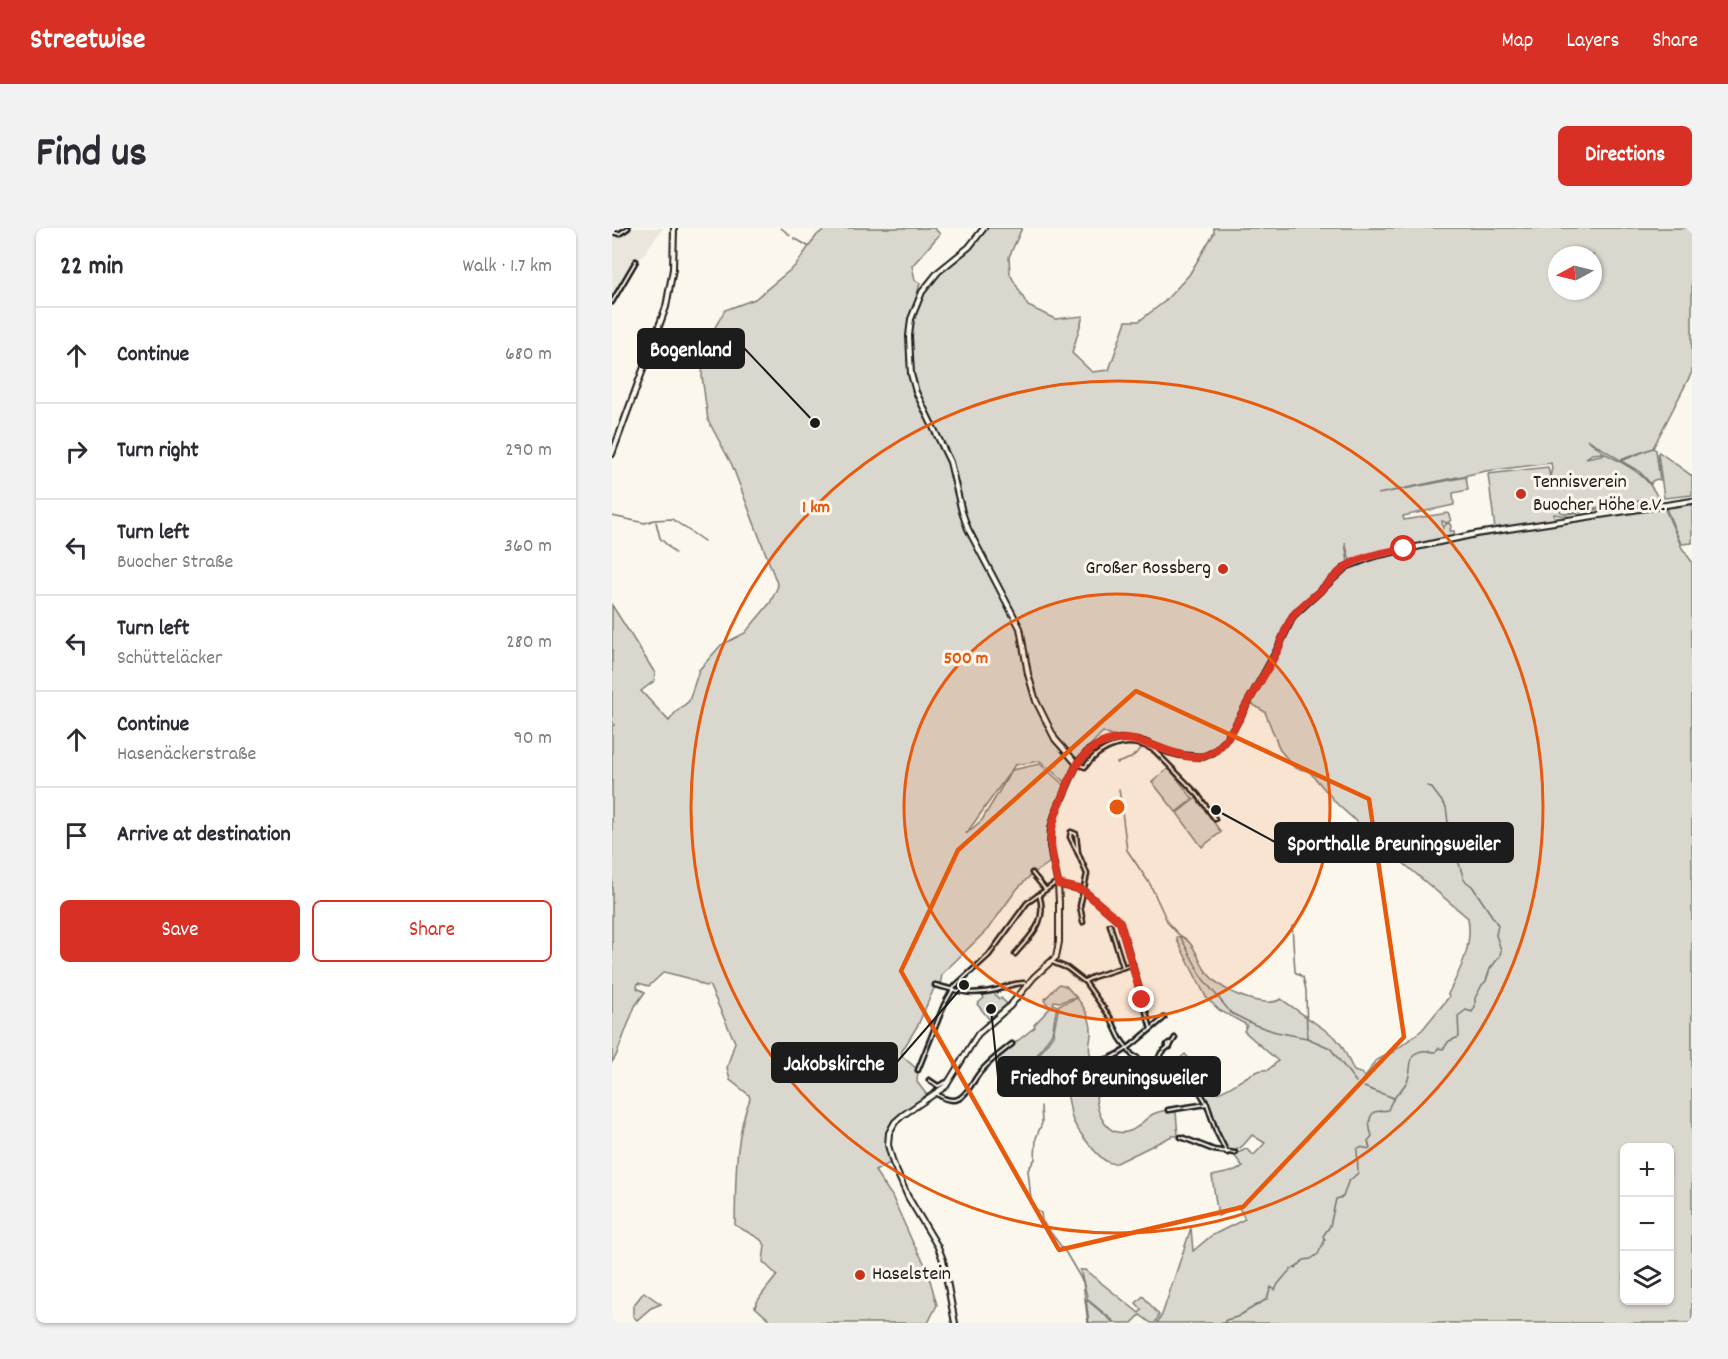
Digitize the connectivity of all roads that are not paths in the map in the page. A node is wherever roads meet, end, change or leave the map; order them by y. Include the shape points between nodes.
1 (628, 228) edge
2 (674, 228) edge
3 (984, 228) edge
4 (612, 232) edge
5 (636, 261) dead end
6 (612, 302) edge
7 (612, 454) edge
8 (1692, 501) edge
9 (1077, 764) junction
10 (1215, 819) dead end
11 (1078, 853) junction
12 (1032, 873) dead end
13 (1058, 884) junction
14 (1045, 889) junction
15 (1083, 890) junction
16 (1039, 894) junction
17 (1083, 922) dead end
18 (1110, 925) dead end
19 (1015, 954) dead end
20 (1052, 962) junction
21 (1133, 964) junction
22 (1123, 967) junction
23 (1085, 982) junction
24 (935, 985) dead end
25 (1027, 985) junction
26 (952, 991) junction
27 (1164, 1018) dead end
28 (1151, 1029) junction
29 (1175, 1038) dead end
30 (1012, 1044) dead end
31 (1127, 1050) junction
32 (1104, 1060) dead end
33 (1154, 1068) junction
34 (918, 1070) dead end
35 (1162, 1071) junction
36 (929, 1080) dead end
37 (949, 1082) junction
38 (1143, 1083) dead end
39 (937, 1094) junction
40 (1207, 1104) junction
41 (1168, 1110) dead end
42 (1181, 1137) dead end
43 (1227, 1153) junction
44 (1235, 1153) dead end
45 (955, 1323) edge

1 - 4 street via 619,234
2 - 7 street via 666,308
3 - 9 street via 922,292 911,320 911,374 950,462 968,529 1020,628 1036,700 1056,739
5 - 6 street
8 - 9 street via 1476,534 1354,563 1293,616 1235,726 1214,752 1203,757 1175,754 1144,742 1112,740 1095,747
9 - 10 street via 1085,767 1092,758 1116,744 1151,749 1198,795
9 - 13 street via 1051,828
11 - 11 street via 1076,834 1071,832 1069,835
11 - 15 street via 1087,874
12 - 14 street
13 - 14 street
13 - 15 street
13 - 20 street via 1059,942
14 - 16 street
15 - 17 street
15 - 21 street via 1120,922
16 - 19 street via 1040,922
16 - 26 street via 1021,909 984,962
18 - 22 street
20 - 23 street
20 - 25 street
21 - 22 street
21 - 28 street
22 - 23 street
23 - 31 street
24 - 26 street
25 - 26 street via 1019,983 980,993
25 - 37 street via 978,1034
26 - 34 street
27 - 28 street
28 - 31 street
29 - 33 street
30 - 39 street via 982,1069 964,1096 949,1099
31 - 32 street
31 - 33 street
33 - 35 street
35 - 38 street
35 - 40 street via 1189,1078
36 - 37 street via 938,1086
37 - 39 street
39 - 45 street via 895,1122 888,1145 908,1197 940,1254
40 - 41 street
40 - 43 street
42 - 43 street
43 - 44 street

